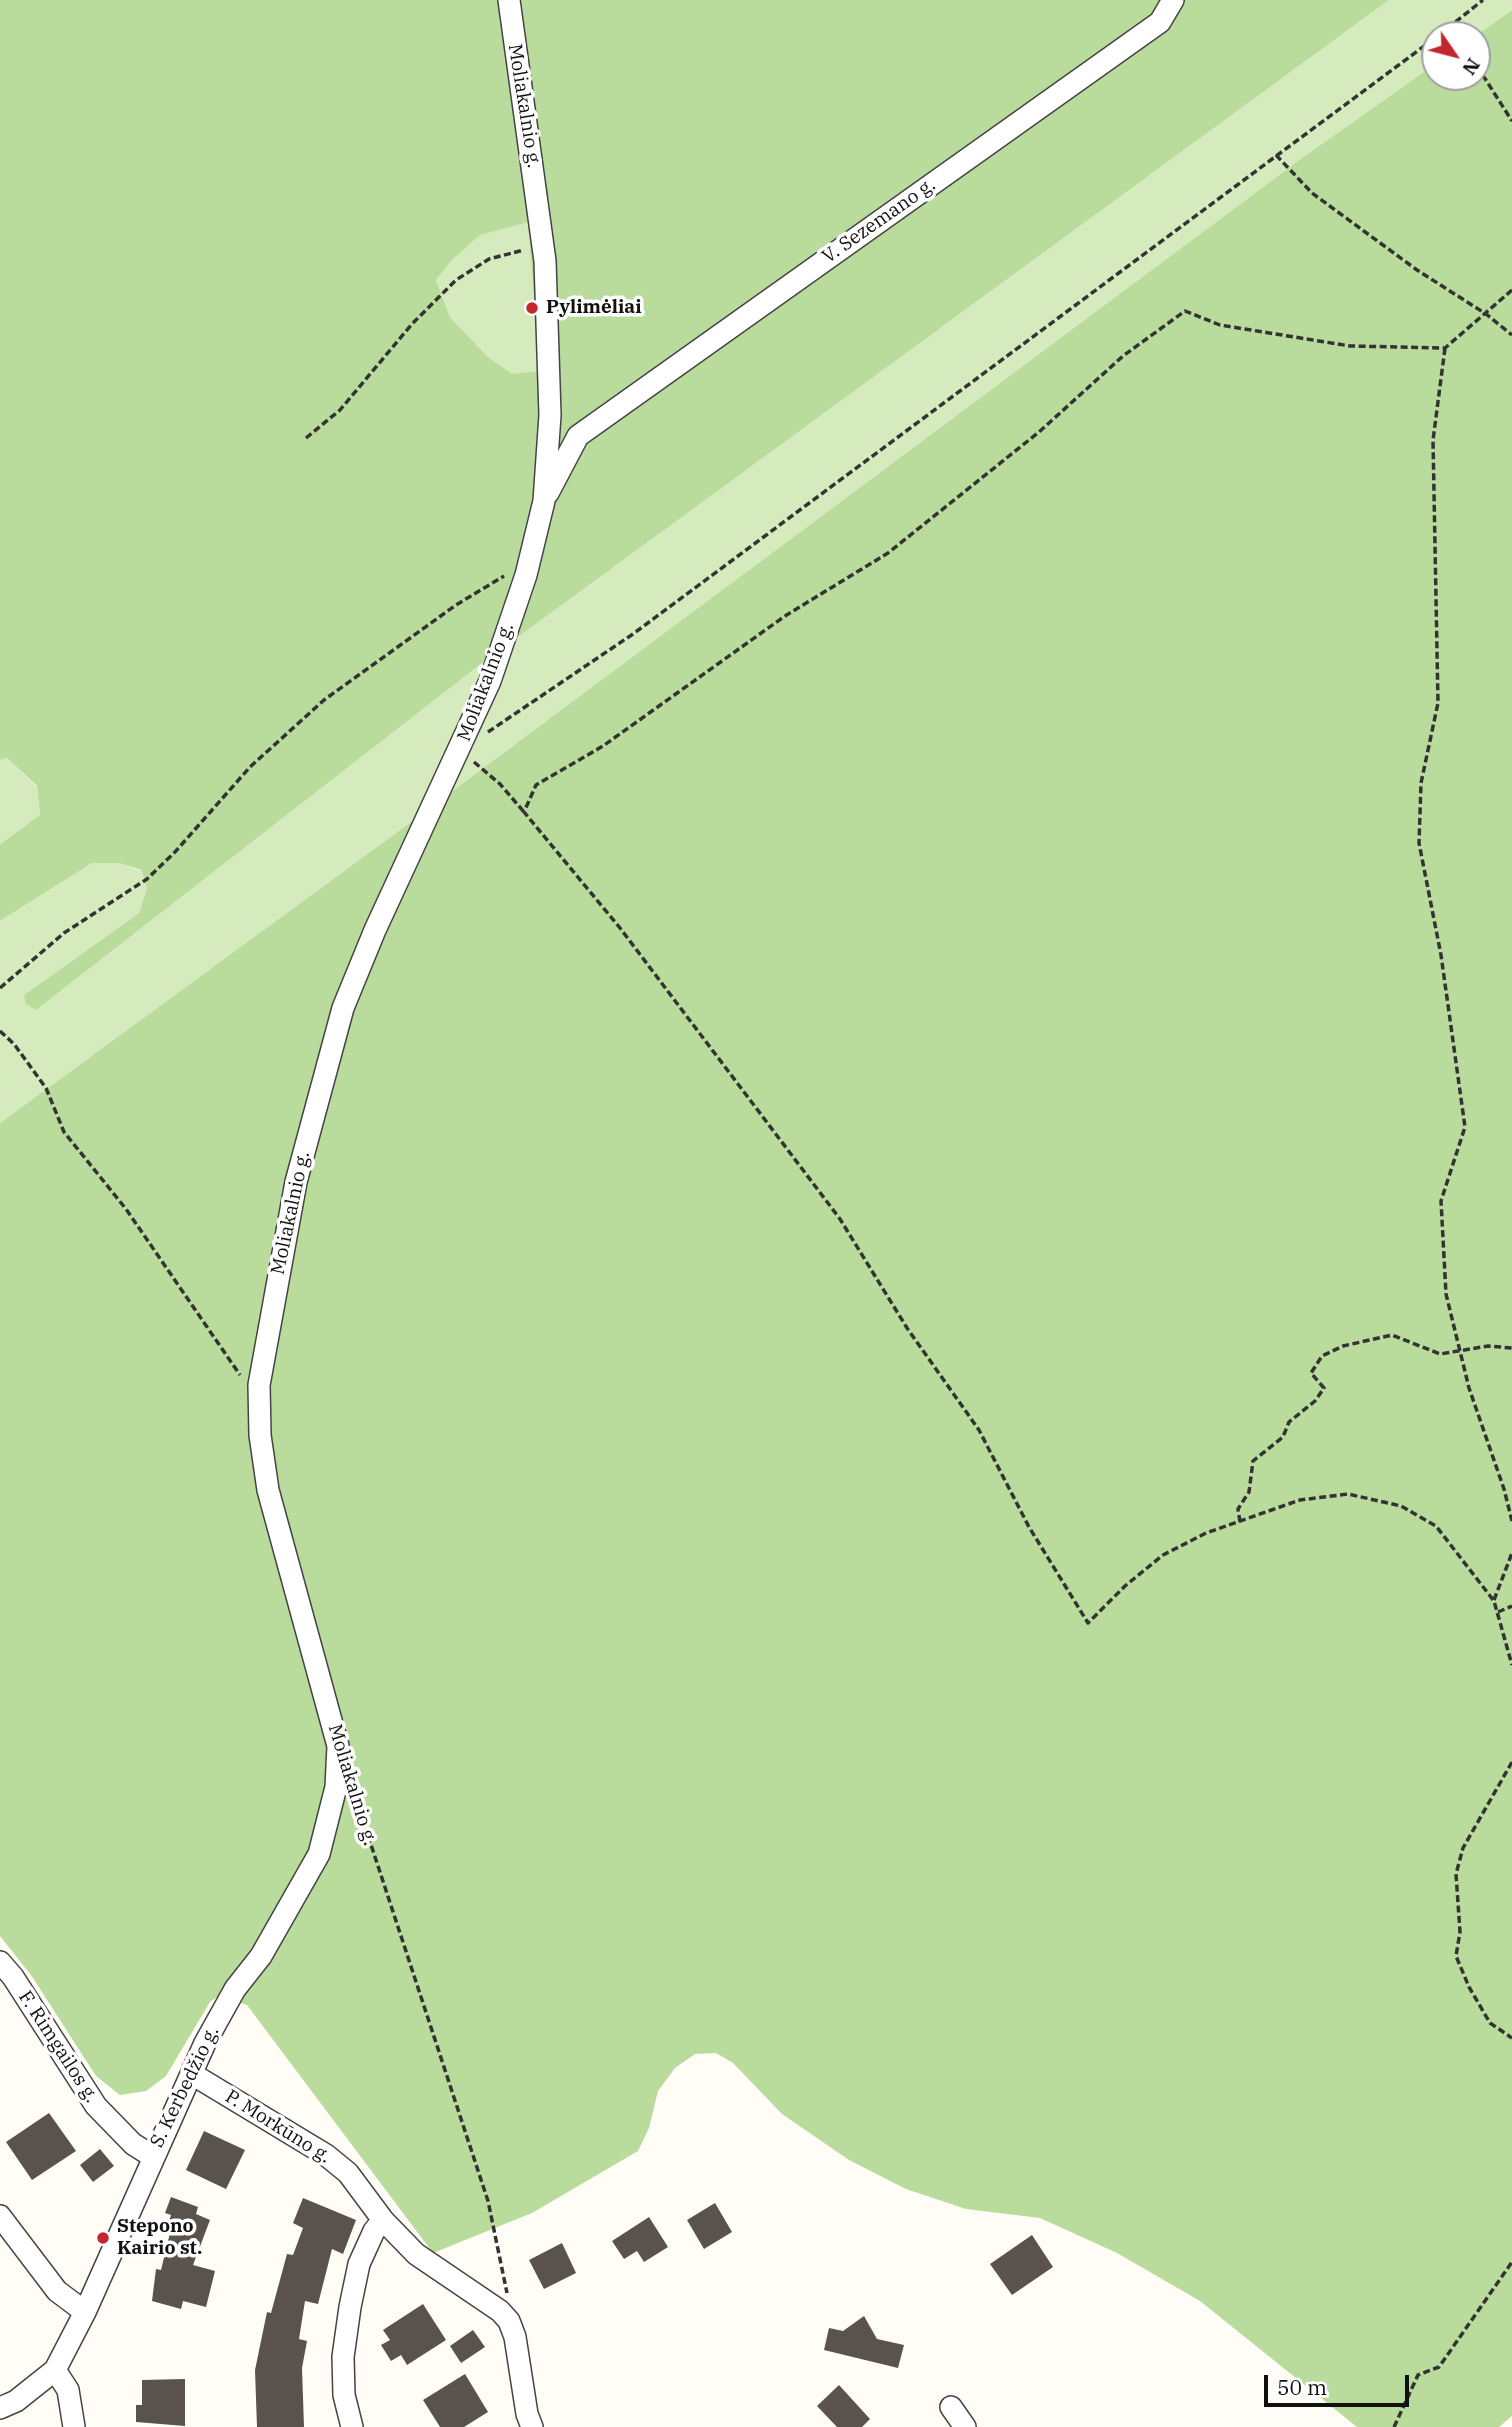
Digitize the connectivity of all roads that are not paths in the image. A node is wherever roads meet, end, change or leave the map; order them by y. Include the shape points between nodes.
1 (509, 0) edge
2 (1173, 0) edge
3 (550, 415) junction
4 (579, 436) junction
5 (544, 501) junction
6 (338, 1745) joint
7 (0, 1962) edge
8 (192, 2074) junction
9 (152, 2156) junction
10 (0, 2216) edge
11 (383, 2220) junction
12 (85, 2312) junction
13 (55, 2370) junction
14 (951, 2407) dead end
15 (0, 2408) edge
16 (74, 2427) edge
17 (352, 2427) edge
18 (533, 2427) edge
19 (965, 2427) edge

1 - 3 street, Moliakalnio g. via 543,245
2 - 4 street, V. Sezemano g. via 1160,22
3 - 4 street
3 - 5 street, Moliakalnio g.
4 - 5 street, V. Sezemano g.
5 - 6 street, Moliakalnio g. via 526,575 489,681 343,1008 296,1182 259,1385 268,1490
6 - 8 street, S. Kerbedžio g. via 336,1787 319,1854 261,1955 222,2011
7 - 9 street, F. Rimgailos g. via 96,2106 133,2144
8 - 9 street, S. Kerbedžio g.
8 - 11 street, P. Morkūno g. via 326,2155 365,2193
9 - 12 street, S. Kerbedžio g.
10 - 12 street via 57,2291
11 - 17 street via 359,2264 350,2307 343,2357 344,2395
11 - 18 street, P. Morkūno g. via 416,2254 509,2321
12 - 13 street, S. Kerbedžio g.
13 - 15 street, S. Kerbedžio g.
13 - 16 street via 68,2390
14 - 19 street

